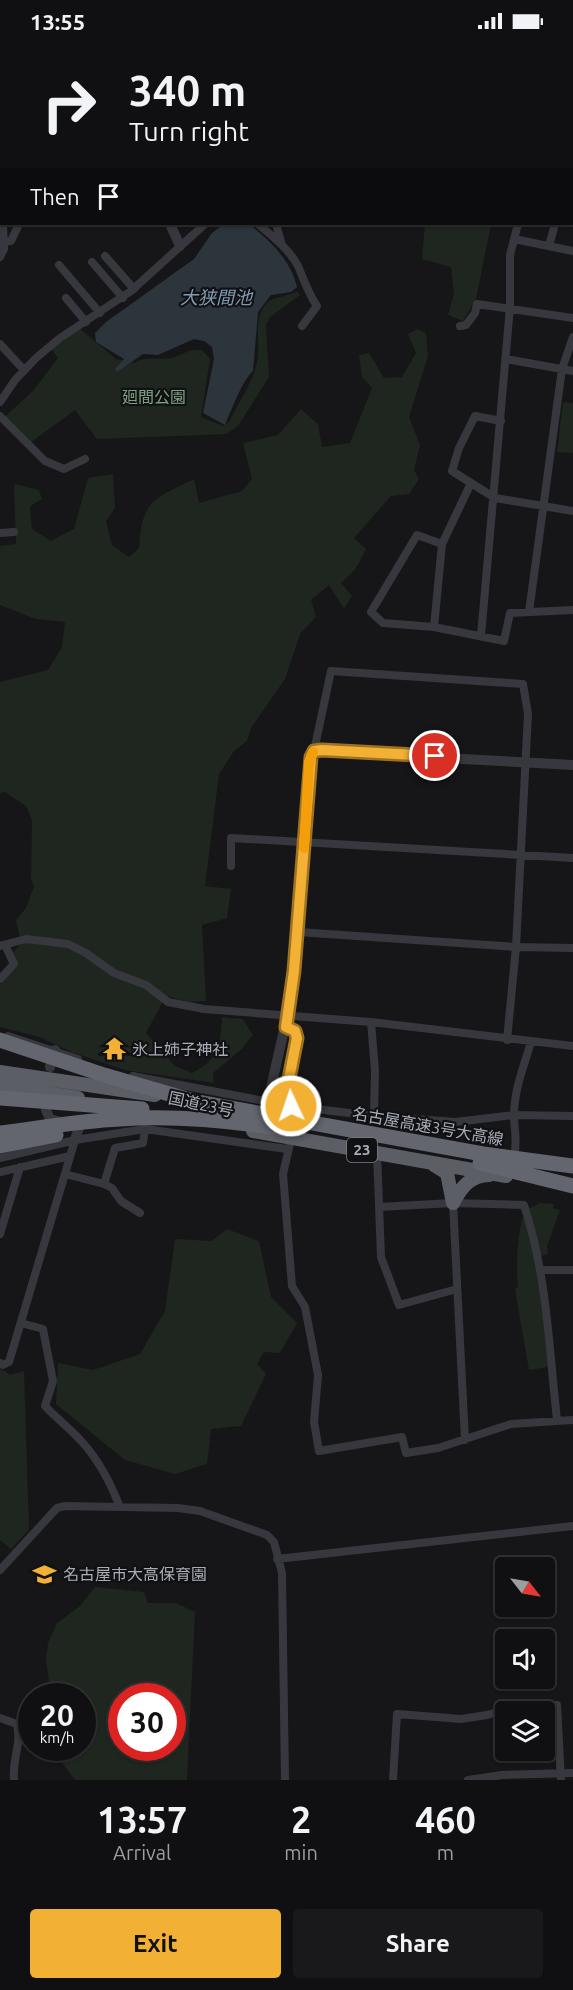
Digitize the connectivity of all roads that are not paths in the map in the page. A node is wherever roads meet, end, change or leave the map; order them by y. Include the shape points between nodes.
1 (3, 225) edge
2 (19, 225) edge
3 (170, 225) edge
4 (204, 225) edge
5 (259, 225) edge
6 (276, 225) edge
7 (518, 225) edge
8 (555, 225) edge
9 (514, 239) junction
10 (4, 242) junction
11 (282, 245) junction
12 (180, 246) junction
13 (549, 246) junction
14 (573, 251) edge
15 (0, 256) edge
16 (105, 256) dead end
17 (92, 262) dead end
18 (59, 265) dead end
19 (135, 289) junction
20 (66, 298) dead end
21 (123, 298) junction
22 (510, 307) junction
23 (100, 313) junction
24 (573, 318) edge
25 (86, 322) junction
26 (303, 326) dead end
27 (460, 326) dead end
28 (573, 337) edge
29 (0, 344) edge
30 (506, 359) junction
31 (562, 369) junction
32 (24, 370) junction
33 (573, 371) edge
34 (0, 402) edge
35 (0, 416) edge
36 (501, 421) junction
37 (85, 459) dead end
38 (471, 483) junction
39 (495, 498) junction
40 (544, 505) junction
41 (573, 511) edge
42 (15, 532) dead end
43 (0, 533) edge
44 (442, 544) junction
45 (573, 610) edge
46 (529, 612) junction
47 (434, 627) junction
48 (481, 636) junction
49 (314, 751) junction
50 (526, 762) junction
51 (573, 765) edge
52 (304, 841) junction
53 (521, 855) junction
54 (573, 858) edge
55 (231, 866) dead end
56 (298, 932) junction
57 (3, 946) edge
58 (516, 947) junction
59 (573, 948) edge
60 (0, 979) edge
61 (286, 1021) junction
62 (371, 1022) junction
63 (0, 1037) edge
64 (507, 1040) junction
65 (531, 1042) junction
66 (573, 1046) edge
67 (55, 1050) junction
68 (50, 1067) dead end
69 (0, 1072) edge
70 (0, 1086) edge
71 (0, 1098) edge
72 (268, 1101) junction
73 (291, 1106) junction
74 (46, 1110) dead end
75 (156, 1114) junction
76 (514, 1115) junction
77 (374, 1116) junction
78 (573, 1116) edge
79 (145, 1129) junction
80 (0, 1133) edge
81 (75, 1140) junction
82 (289, 1144) junction
83 (0, 1146) edge
84 (377, 1153) junction
85 (70, 1156) junction
86 (514, 1156) junction
87 (0, 1158) edge
88 (421, 1160) junction
89 (20, 1167) junction
90 (573, 1168) edge
91 (0, 1172) edge
92 (65, 1174) junction
93 (498, 1175) junction
94 (104, 1184) junction
95 (573, 1186) edge
96 (453, 1203) junction
97 (379, 1207) junction
98 (140, 1213) dead end
99 (0, 1233) edge
100 (541, 1270) junction
101 (573, 1270) edge
102 (457, 1289) junction
103 (21, 1323) junction
104 (0, 1363) edge
105 (557, 1420) junction
106 (573, 1420) edge
107 (465, 1440) junction
108 (119, 1505) junction
109 (573, 1526) edge
110 (277, 1559) junction
111 (0, 1570) edge
112 (0, 1718) edge
113 (573, 1773) edge
114 (561, 1777) edge
115 (14, 1780) edge
116 (285, 1780) edge
117 (393, 1780) edge
118 (468, 1780) edge

1 - 10 street
2 - 10 street via 11,241
3 - 12 street
4 - 12 street
5 - 11 street
6 - 11 street
7 - 9 street
8 - 13 street
9 - 13 street
9 - 22 street via 510,255
10 - 15 street
11 - 26 street via 297,265 317,306
12 - 19 street
13 - 14 street
16 - 19 street
17 - 21 street
18 - 23 street
19 - 21 street
20 - 25 street
21 - 23 street
22 - 24 street
22 - 27 street via 477,304 466,325
22 - 30 street
23 - 25 street
25 - 32 street via 60,338
28 - 31 street
29 - 32 street
30 - 31 street
30 - 36 street
31 - 33 street
31 - 40 street
32 - 34 street
35 - 37 street via 50,465 64,469
36 - 38 street via 475,416 463,440 452,471
36 - 39 street
38 - 39 street
38 - 44 street
39 - 40 street
39 - 48 street
40 - 41 street
40 - 46 street
42 - 43 street
44 - 47 street
44 - 47 street via 417,535 370,612 383,623
45 - 46 street
46 - 48 street via 510,613 504,641
47 - 48 street
49 - 50 street
49 - 50 street via 332,671 523,684 528,714
49 - 52 street via 309,762
50 - 51 street
50 - 53 street
52 - 53 street
52 - 55 street via 231,838
52 - 56 street
53 - 54 street
53 - 58 street
56 - 58 street
56 - 61 street
57 - 60 street via 14,964
57 - 61 street via 26,939 68,944 168,1002
58 - 59 street
58 - 64 street
61 - 62 street
61 - 72 street
61 - 73 street via 297,1038 288,1084
62 - 64 street
62 - 77 street
63 - 67 street
63 - 90 highway, 名古屋高速3号大高線 via 104,1075 197,1102
64 - 65 street
65 - 66 street
65 - 76 street via 517,1088
67 - 68 street
67 - 72 street via 111,1071
69 - 86 highway, 国道23号 / 23
70 - 75 highway, 国道23号 / 23
71 - 75 highway
72 - 73 street
73 - 77 street
74 - 81 street via 50,1119 80,1127
75 - 80 highway, 名古屋高速3号大高線
75 - 82 highway, 国道23号 / 23
75 - 83 highway via 139,1124
75 - 95 highway, 名古屋高速3号大高線 via 271,1127 482,1164
76 - 77 street via 455,1122
76 - 78 street
76 - 86 street
79 - 81 street
79 - 82 street
79 - 94 street via 144,1143 115,1148
81 - 85 street
81 - 87 street
82 - 84 highway, 国道23号 / 23
82 - 107 street via 283,1174 292,1286 305,1307 318,1375 314,1422 319,1451 402,1437 406,1453
84 - 88 highway, 国道23号 / 23
84 - 97 street
85 - 89 street
85 - 92 street
86 - 90 highway, 国道23号 / 23
88 - 93 highway, 国道23号 / 23
88 - 96 highway via 447,1173
89 - 91 street
89 - 99 street
92 - 94 street
92 - 103 street
93 - 95 highway, 国道23号 / 23
93 - 96 highway via 479,1176 466,1182
94 - 98 street
96 - 97 street
96 - 100 street via 524,1206
96 - 102 street
97 - 102 street via 381,1257 399,1305
100 - 101 street
100 - 105 street
102 - 107 street
103 - 104 street via 9,1362
103 - 108 street via 43,1329 53,1381 45,1406 83,1443
105 - 106 street
105 - 107 street via 511,1424
108 - 110 street via 178,1508 229,1521 267,1535 274,1542
108 - 111 street via 57,1508
109 - 110 street
110 - 116 street via 282,1573
112 - 115 street via 17,1724
113 - 114 street
114 - 117 street via 557,1705 521,1705 461,1719 397,1714
114 - 118 street via 502,1775

